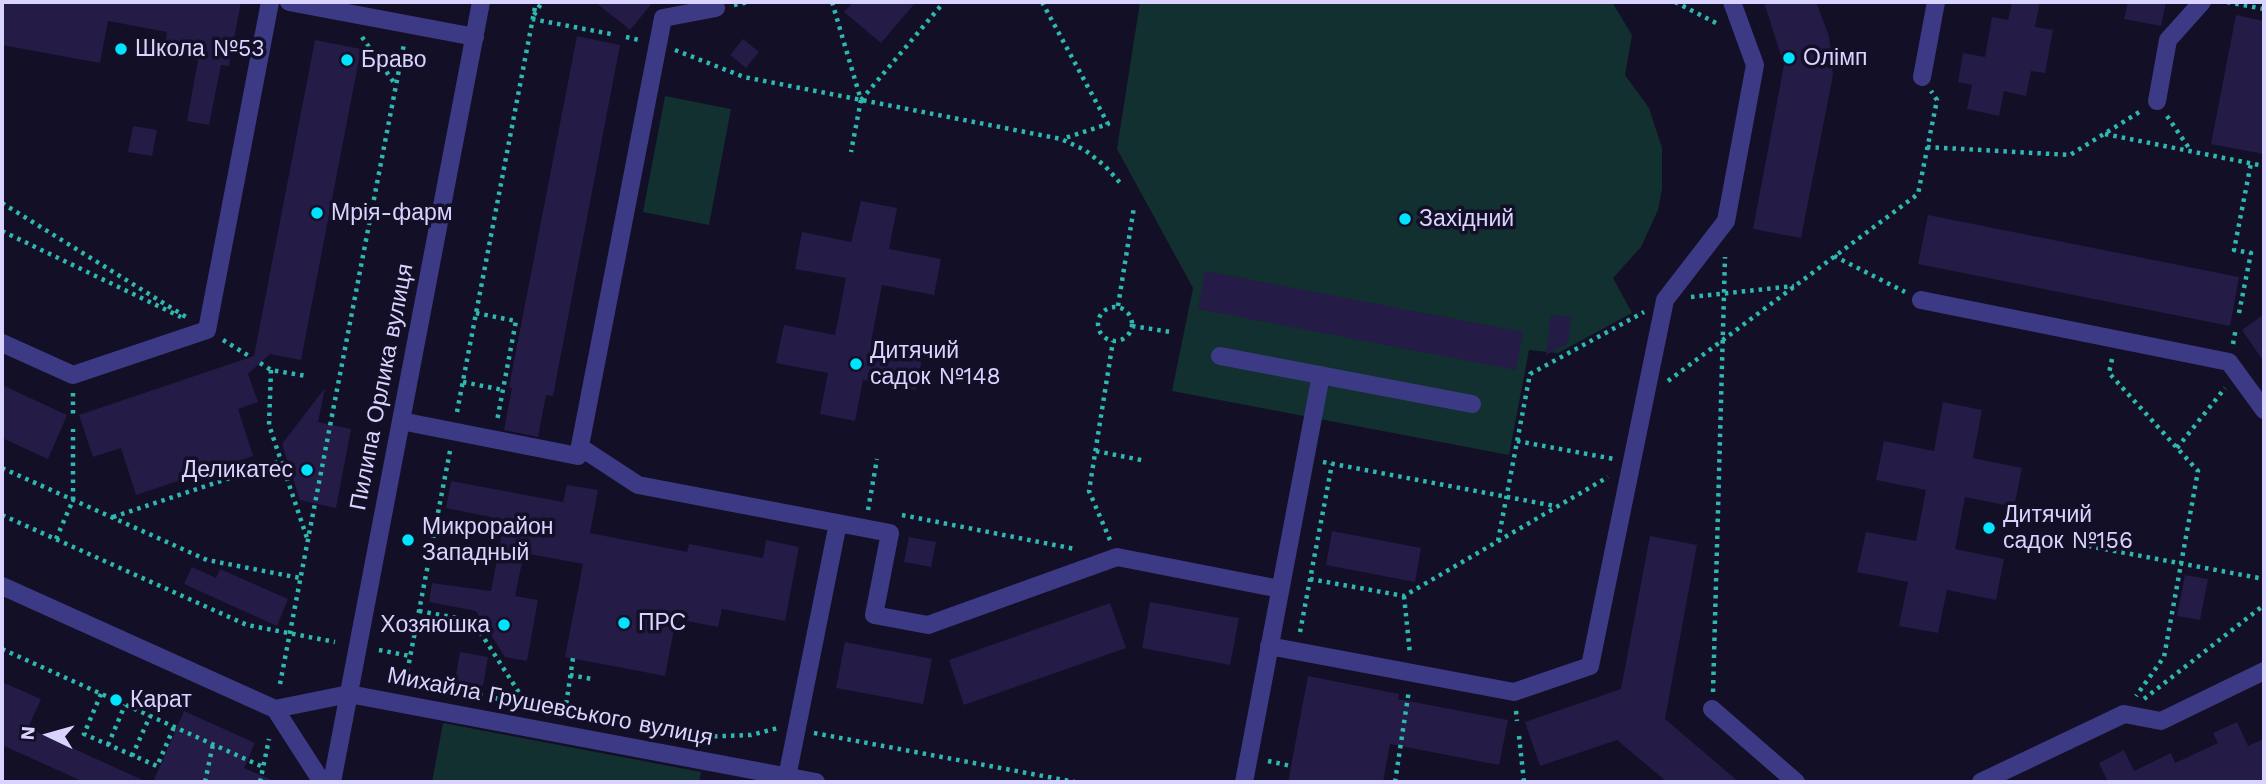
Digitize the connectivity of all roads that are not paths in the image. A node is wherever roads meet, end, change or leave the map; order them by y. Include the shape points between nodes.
1 (270, 2) edge
2 (289, 2) edge
3 (481, 2) edge
4 (1732, 2) edge
5 (1936, 2) edge
6 (2202, 2) edge
7 (716, 8) dead end
8 (475, 37) junction
9 (1922, 77) dead end
10 (2157, 101) road end
11 (1921, 300) road end
12 (2, 343) edge
13 (1220, 356) dead end
14 (1321, 375) junction
15 (1472, 404) dead end
16 (2264, 410) edge
17 (401, 421) junction
18 (580, 447) junction
19 (838, 523) junction
20 (2, 586) edge
21 (1280, 589) junction
22 (1269, 646) junction
23 (2264, 671) edge
24 (349, 694) junction
25 (275, 709) junction
26 (1712, 709) road end
27 (717, 764) junction
28 (788, 777) junction
29 (322, 782) edge
30 (332, 782) edge
31 (713, 782) edge
32 (816, 782) edge
33 (1244, 782) edge
34 (1796, 782) edge
35 (1981, 782) edge

1 - 12 street via 207,330 73,375
2 - 8 street
3 - 8 street, Пилипа Орлика вулиця
4 - 22 street via 1755,65 1726,221 1665,300 1590,666 1514,692
5 - 9 street
6 - 10 street via 2168,40
7 - 18 street via 663,18
8 - 17 street, Пилипа Орлика вулиця
11 - 16 street via 2229,362
13 - 14 street
14 - 15 street
14 - 21 street
17 - 18 street via 578,456
17 - 24 street, Пилипа Орлика вулиця
18 - 19 street via 638,485
19 - 21 street via 890,533 874,615 928,625 1117,558
19 - 28 street
20 - 25 street
21 - 22 street
22 - 33 street
23 - 35 street via 2161,721 2124,714
24 - 25 street, Михайла Грушевського вулиця
24 - 27 street, Михайла Грушевського вулиця
24 - 30 street, Пилипа Орлика вулиця
25 - 29 street
26 - 34 street
27 - 28 street, Михайла Грушевського вулиця
27 - 31 street
28 - 32 street, Михайла Грушевського вулиця

